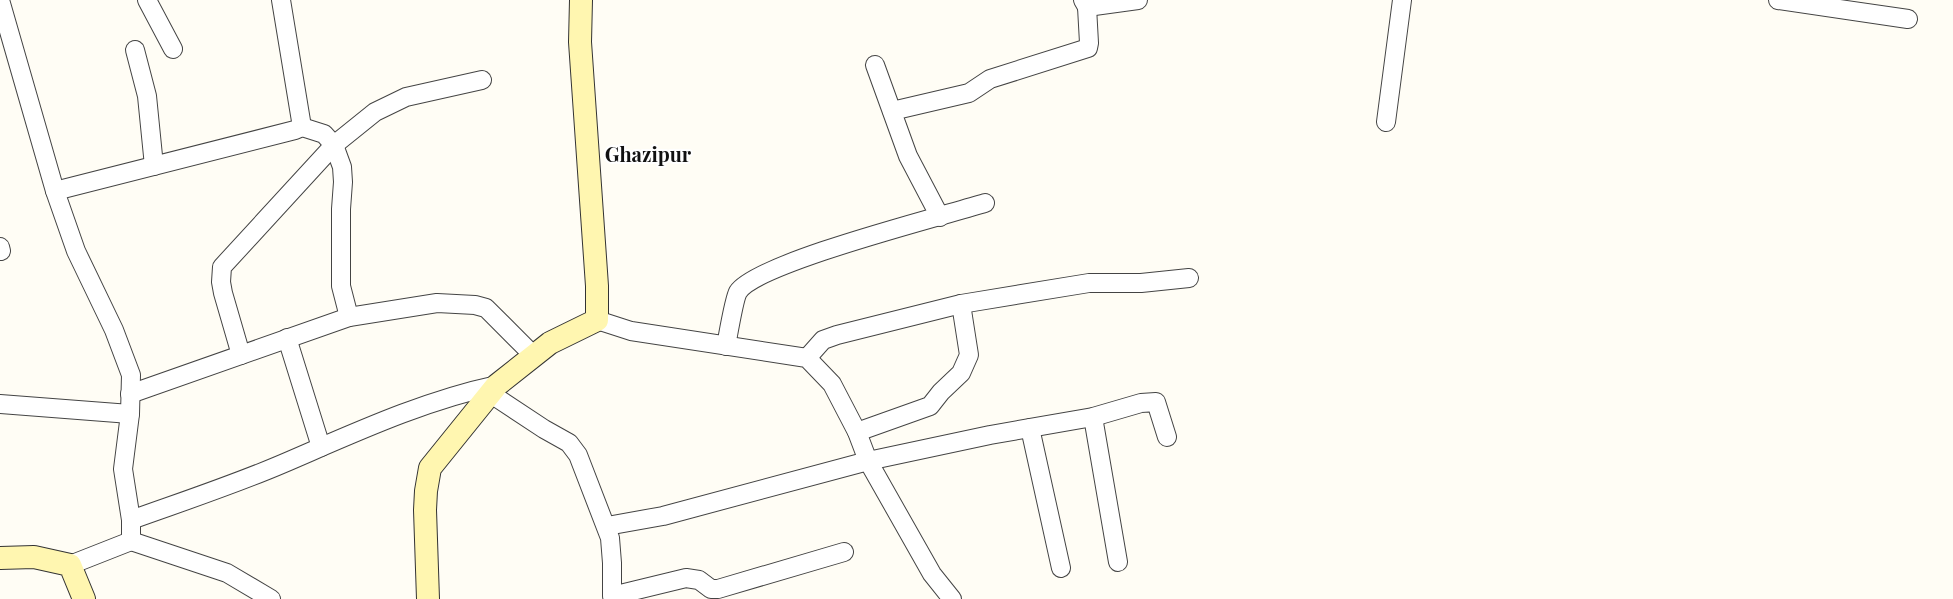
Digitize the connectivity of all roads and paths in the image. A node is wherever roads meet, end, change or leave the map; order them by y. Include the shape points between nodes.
1 (0, 0) edge
2 (147, 0) edge
3 (281, 0) edge
4 (581, 0) edge
5 (1138, 0) edge
6 (1402, 0) edge
7 (1778, 0) edge
8 (1085, 3) edge
9 (1908, 19) dead end
10 (6, 47) edge
11 (173, 49) dead end
12 (135, 50) dead end
13 (875, 65) dead end
14 (482, 80) dead end
15 (892, 111) junction
16 (1386, 122) dead end
17 (302, 127) junction
18 (334, 145) junction
19 (154, 166) junction
20 (55, 191) junction
21 (986, 203) dead end
22 (940, 217) junction
23 (1189, 278) dead end
24 (961, 304) junction
25 (348, 317) junction
26 (597, 320) junction
27 (287, 338) junction
28 (726, 346) junction
29 (241, 355) junction
30 (534, 355) junction
31 (807, 358) junction
32 (494, 390) junction
33 (130, 394) junction
34 (0, 404) edge
35 (130, 414) junction
36 (1093, 417) junction
37 (1030, 428) junction
38 (857, 432) junction
39 (1167, 437) dead end
40 (321, 447) junction
41 (868, 461) junction
42 (131, 520) junction
43 (606, 526) junction
44 (131, 541) junction
45 (844, 552) dead end
46 (0, 558) edge
47 (1118, 562) dead end
48 (70, 565) junction
49 (1061, 568) dead end
50 (611, 598) edge
51 (84, 599) edge
52 (272, 599) edge
53 (428, 599) edge
54 (952, 599) edge

1 - 10 street
2 - 11 street
3 - 17 street
4 - 26 street via 580,42 597,286
5 - 8 street
6 - 16 street
7 - 9 street
8 - 15 street via 1088,48 990,79 969,93
10 - 20 street
12 - 19 street via 147,96
13 - 15 street
14 - 18 street via 406,97 375,112
15 - 22 street via 908,156
17 - 18 street via 324,134
17 - 19 street
18 - 25 street via 342,167 341,286
18 - 29 street via 222,267 223,293
19 - 20 street
20 - 33 street via 76,251 114,330 127,364
21 - 22 street
22 - 28 street via 819,252 754,279 737,293
23 - 24 street via 1141,283 1089,283
24 - 31 street via 837,335 823,340
24 - 38 street via 969,355 961,373 930,406
25 - 27 street
25 - 30 street via 438,303 474,305 486,308
26 - 28 street via 630,331
26 - 30 street via 550,343
27 - 29 street
27 - 40 street
28 - 31 street
29 - 33 street
30 - 32 street
31 - 38 street via 832,384
32 - 40 street via 469,392 374,424
32 - 43 street via 544,429 569,443 578,455
32 - 53 street via 430,468 426,491
33 - 35 street
34 - 35 street
35 - 42 street via 123,469
36 - 37 street
36 - 39 street via 1156,402
36 - 47 street
37 - 41 street
37 - 49 street
38 - 41 street
40 - 42 street via 280,465
41 - 43 street via 663,516
41 - 54 street via 932,574
42 - 44 street
43 - 50 street via 612,563
44 - 48 street
44 - 52 street via 227,573
45 - 50 street via 718,589 710,589 698,580 686,578
46 - 48 street via 34,557
48 - 51 street

